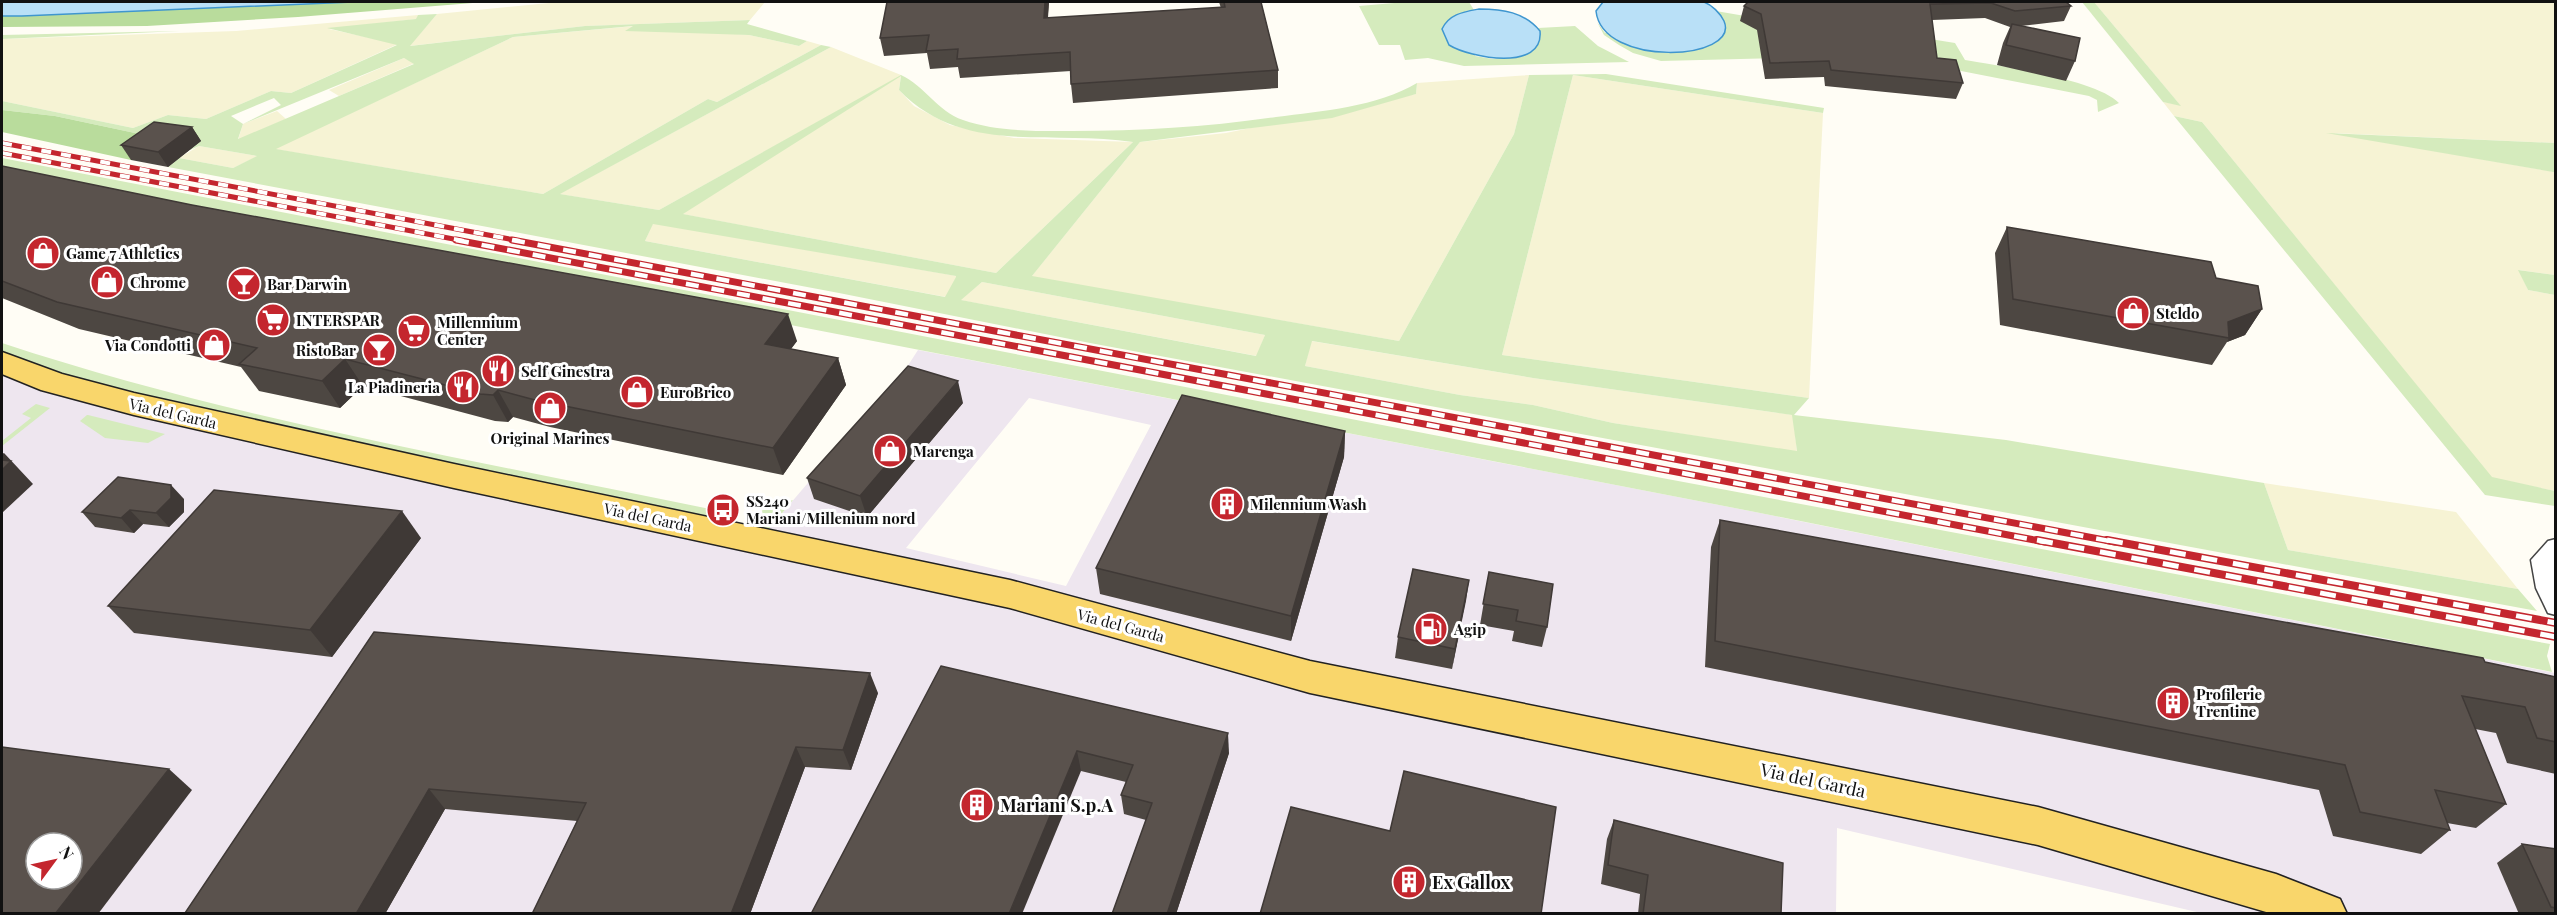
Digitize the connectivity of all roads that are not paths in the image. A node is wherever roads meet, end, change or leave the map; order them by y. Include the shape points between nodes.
1 (2, 362) edge
2 (2, 380) edge
3 (2556, 547) edge
4 (2556, 606) edge
5 (1294, 672) junction
6 (2325, 914) edge

1 - 5 main road, Via del Garda via 52,382 134,404 1010,594
2 - 5 main road, Via del Garda via 108,414 177,430
3 - 4 street via 2542,560 2547,588
5 - 6 main road, Via del Garda via 2038,826 2276,894

